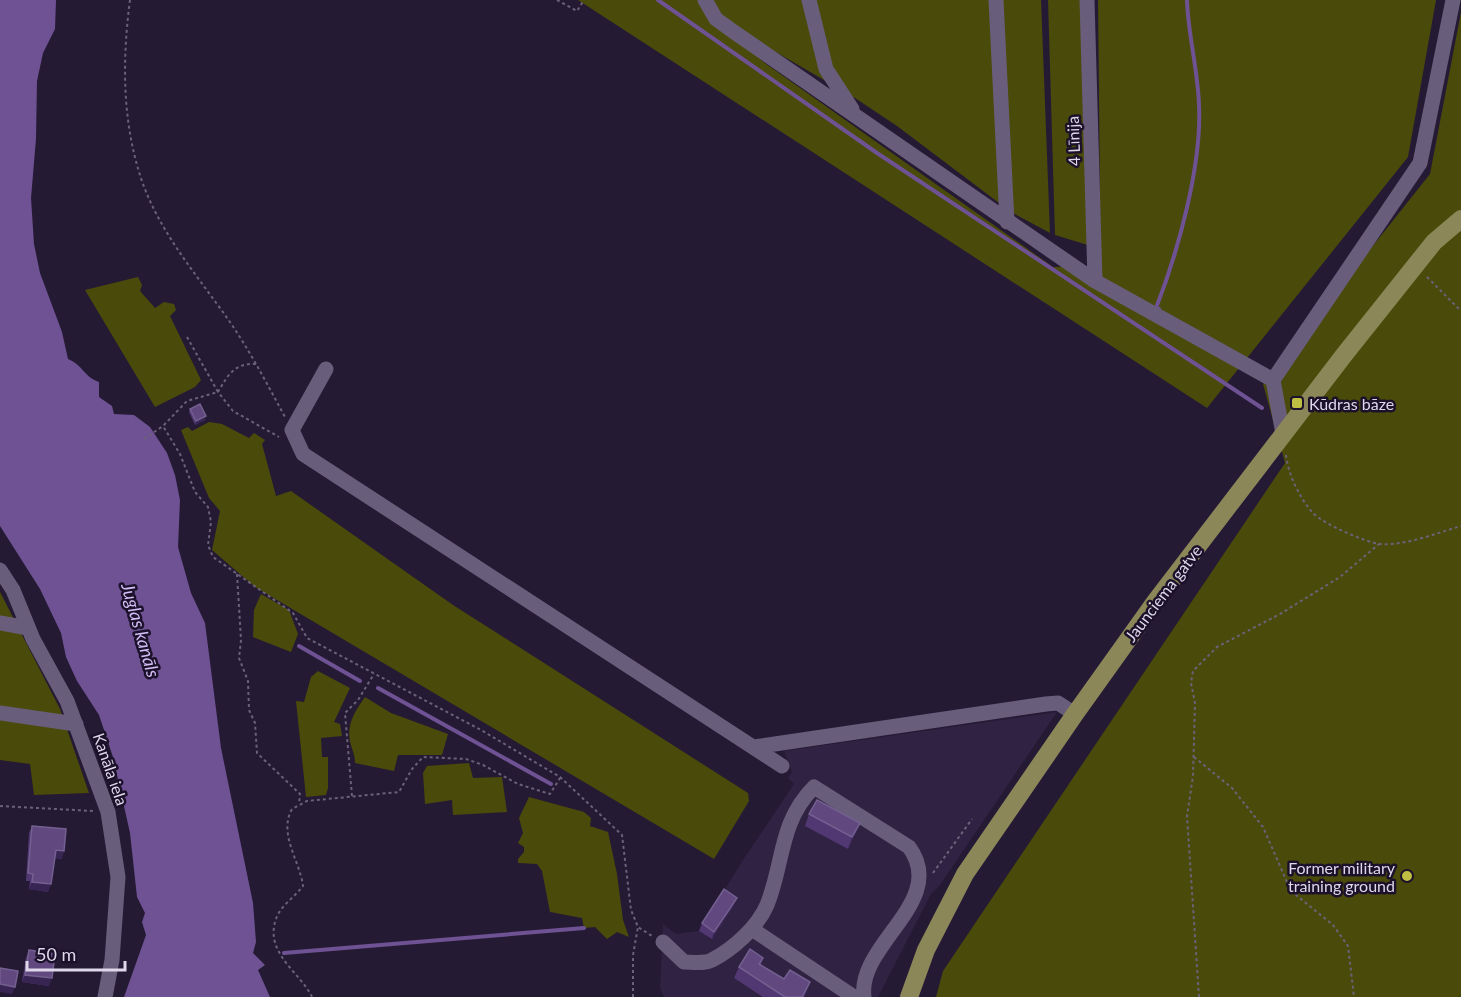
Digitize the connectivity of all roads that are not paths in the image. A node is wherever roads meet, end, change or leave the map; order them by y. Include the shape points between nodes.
1 (705, 0) edge
2 (809, 0) edge
3 (996, 0) edge
4 (1088, 0) edge
5 (1453, 0) edge
6 (855, 115) junction
7 (1461, 219) edge
8 (1007, 222) junction
9 (1095, 281) junction
10 (326, 369) dead end
11 (1273, 380) junction
12 (1283, 434) junction
13 (0, 570) edge
14 (0, 623) edge
15 (28, 627) junction
16 (0, 713) edge
17 (1074, 714) junction
18 (76, 724) junction
19 (754, 747) junction
20 (782, 766) dead end
21 (752, 929) junction
22 (663, 942) road end
23 (105, 997) edge
24 (854, 997) edge
25 (864, 997) edge
26 (909, 997) edge

1 - 6 street via 716,19
2 - 6 street via 826,69
3 - 8 street
4 - 9 street, 4 Līnija
5 - 11 street via 1420,163
6 - 8 street
7 - 12 main road, Jaunciema gatve via 1434,242
8 - 9 street
9 - 11 street
10 - 19 street via 292,430 303,454
11 - 12 street
12 - 17 main road, Jaunciema gatve
13 - 15 street, Kanāla iela
14 - 15 street
15 - 18 street, Kanāla iela
16 - 18 street
17 - 19 street via 1045,698
17 - 26 main road, Jaunciema gatve via 965,874 926,950
18 - 23 street, Kanāla iela via 108,812 118,876 112,960
19 - 20 street
21 - 22 street via 710,962 684,962
21 - 24 street
21 - 25 street via 767,906 784,834 803,798 814,787 909,848 917,858 913,899 869,968

